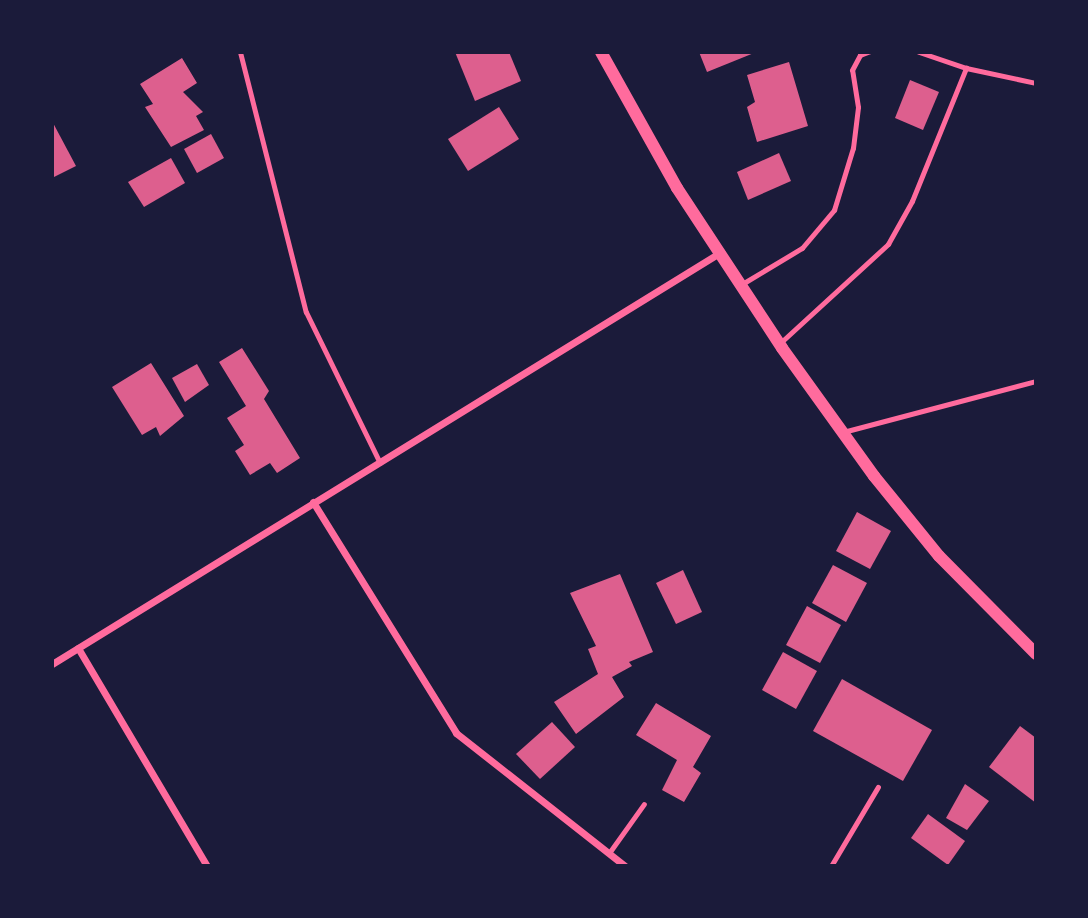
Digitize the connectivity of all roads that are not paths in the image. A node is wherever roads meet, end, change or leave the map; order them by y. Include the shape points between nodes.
1 (240, 52) edge
2 (601, 52) edge
3 (868, 52) edge
4 (919, 52) edge
5 (966, 68) junction
6 (1035, 83) edge
7 (721, 252) junction
8 (741, 284) junction
9 (779, 344) junction
10 (1035, 381) edge
11 (843, 432) junction
12 (380, 463) junction
13 (313, 502) junction
14 (78, 648) junction
15 (1035, 654) edge
16 (52, 664) edge
17 (878, 787) dead end
18 (645, 804) dead end
19 (609, 853) junction
20 (207, 866) edge
21 (625, 866) edge
22 (831, 866) edge

1 - 12 lane via 306,312
2 - 7 street via 677,188
3 - 8 lane via 860,55 852,71 858,107 853,148 834,209 802,248
4 - 5 lane
5 - 6 lane
5 - 9 lane via 912,201 888,244
7 - 8 street
7 - 12 street
8 - 9 street
9 - 11 street
10 - 11 lane
11 - 15 street via 939,556
12 - 13 street
13 - 14 street
13 - 19 street via 456,733
14 - 16 street
14 - 20 street
17 - 22 lane
18 - 19 lane
19 - 21 street

